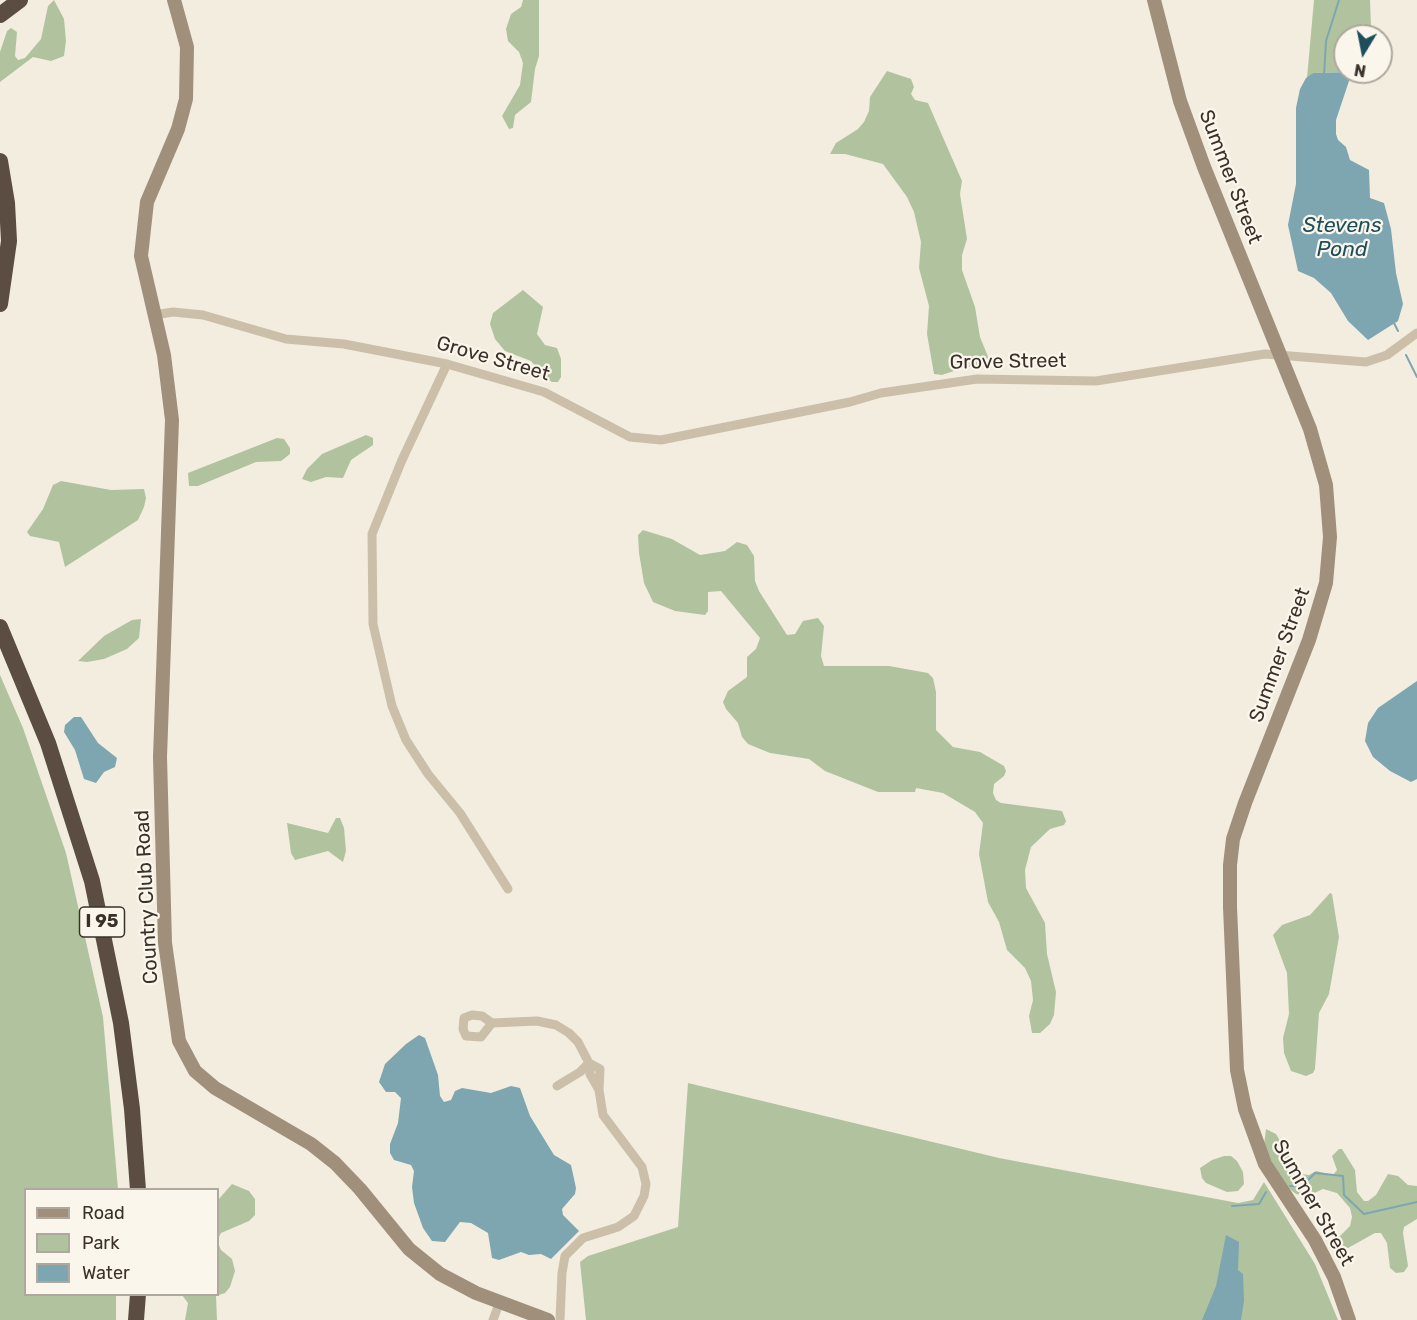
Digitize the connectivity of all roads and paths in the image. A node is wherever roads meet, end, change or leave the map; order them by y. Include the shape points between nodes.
1 (20, 0) edge
2 (174, 0) edge
3 (1154, 0) edge
4 (0, 15) edge
5 (0, 161) edge
6 (0, 304) edge
7 (154, 315) junction
8 (1417, 333) edge
9 (1279, 354) junction
10 (447, 364) junction
11 (0, 627) edge
12 (508, 889) dead end
13 (492, 1023) dead end
14 (589, 1063) junction
15 (557, 1086) dead end
16 (138, 1188) edge
17 (138, 1296) edge
18 (500, 1301) junction
19 (136, 1320) edge
20 (493, 1320) edge
21 (549, 1320) edge
22 (560, 1320) edge
23 (1349, 1320) edge

1 - 4 highway
2 - 7 street via 187,47 187,93 182,117 144,216 141,256
3 - 9 street, Summer Street via 1180,101
5 - 6 highway via 9,241
7 - 10 street, Grove Street via 203,315 286,339 344,344
7 - 18 street, Country Club Road via 172,420 160,756 165,943 179,1041 195,1071 215,1088 311,1144 335,1163 409,1249 432,1268 453,1283
8 - 9 street, Grove Street via 1387,355 1366,362
9 - 10 street, Grove Street via 1096,381 1008,378 945,382 661,440 630,437 543,392
9 - 23 street, Summer Street via 1310,429 1326,484 1329,561 1309,640 1233,839 1230,907 1237,1070 1245,1109 1265,1164 1315,1240 1334,1277
10 - 12 street via 372,534 373,624 392,706 406,740 460,813
11 - 16 highway, I 95 via 51,750 92,881 122,1030
13 - 14 street via 537,1021 556,1025 578,1042
14 - 15 street
14 - 22 street via 603,1115 642,1167 645,1190 634,1216 618,1227 583,1238 565,1256
17 - 19 highway
18 - 20 street
18 - 21 street, Country Club Road

